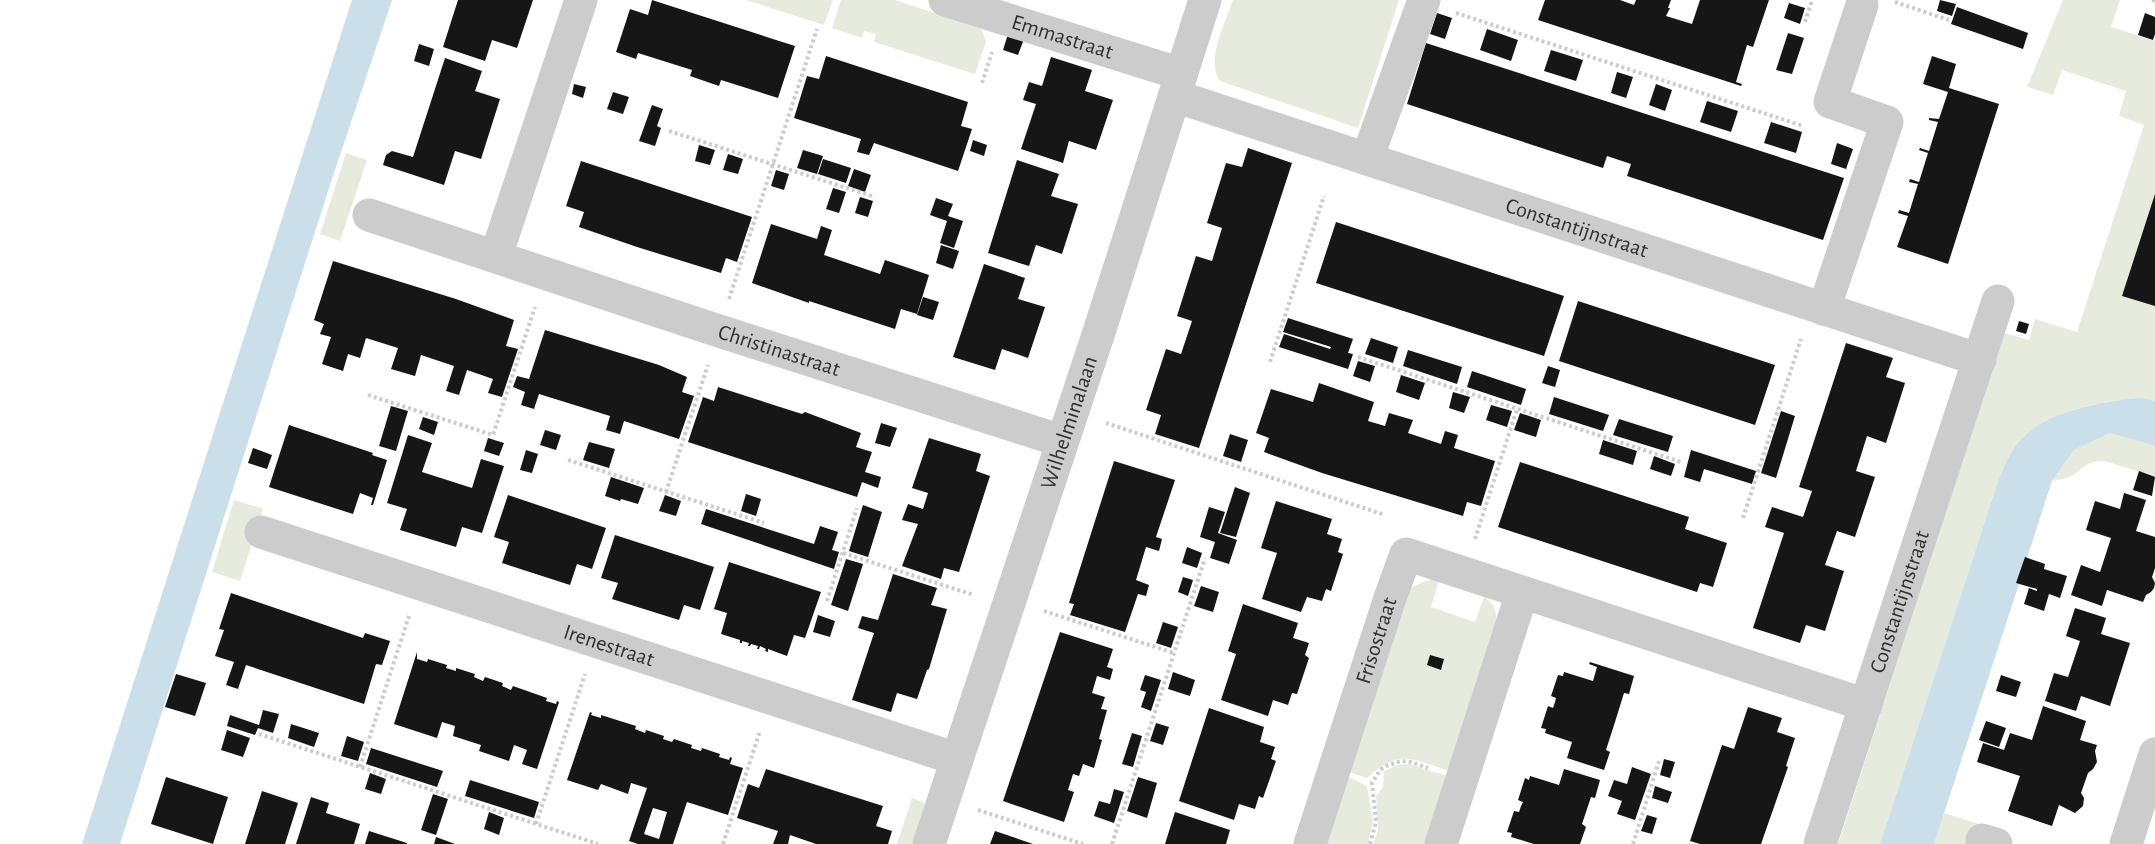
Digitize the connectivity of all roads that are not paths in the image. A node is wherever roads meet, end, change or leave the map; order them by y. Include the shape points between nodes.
1 (581, 0) edge
2 (945, 0) edge
3 (1205, 0) edge
4 (1423, 1) edge
5 (1875, 3) edge
6 (1178, 85) junction
7 (1367, 159) junction
8 (369, 215) dead end
9 (496, 256) junction
10 (1998, 301) dead end
11 (1814, 321) junction
12 (1980, 360) junction
13 (1062, 441) junction
14 (261, 532) dead end
15 (1522, 593) junction
16 (1866, 705) junction
17 (2155, 754) edge
18 (957, 759) junction
19 (929, 844) edge
20 (1310, 844) edge
21 (1441, 844) edge
22 (1820, 844) edge
23 (2126, 844) edge

1 - 9 street
2 - 6 street, Emmastraat
3 - 6 street, Wilhelminalaan
4 - 7 street
5 - 11 street via 1830,102 1887,122
6 - 7 street, Constantijnstraat
6 - 13 street, Wilhelminalaan
7 - 11 street, Constantijnstraat
8 - 9 street, Christinastraat
9 - 13 street, Christinastraat
10 - 12 street, Constantijnstraat
11 - 12 street, Constantijnstraat
12 - 16 street, Constantijnstraat
13 - 18 street, Wilhelminalaan
14 - 18 street, Irenestraat
15 - 16 street, Frisostraat
15 - 20 street, Frisostraat via 1406,554
15 - 21 street
16 - 22 street, Constantijnstraat
17 - 23 street
18 - 19 street, Wilhelminalaan

